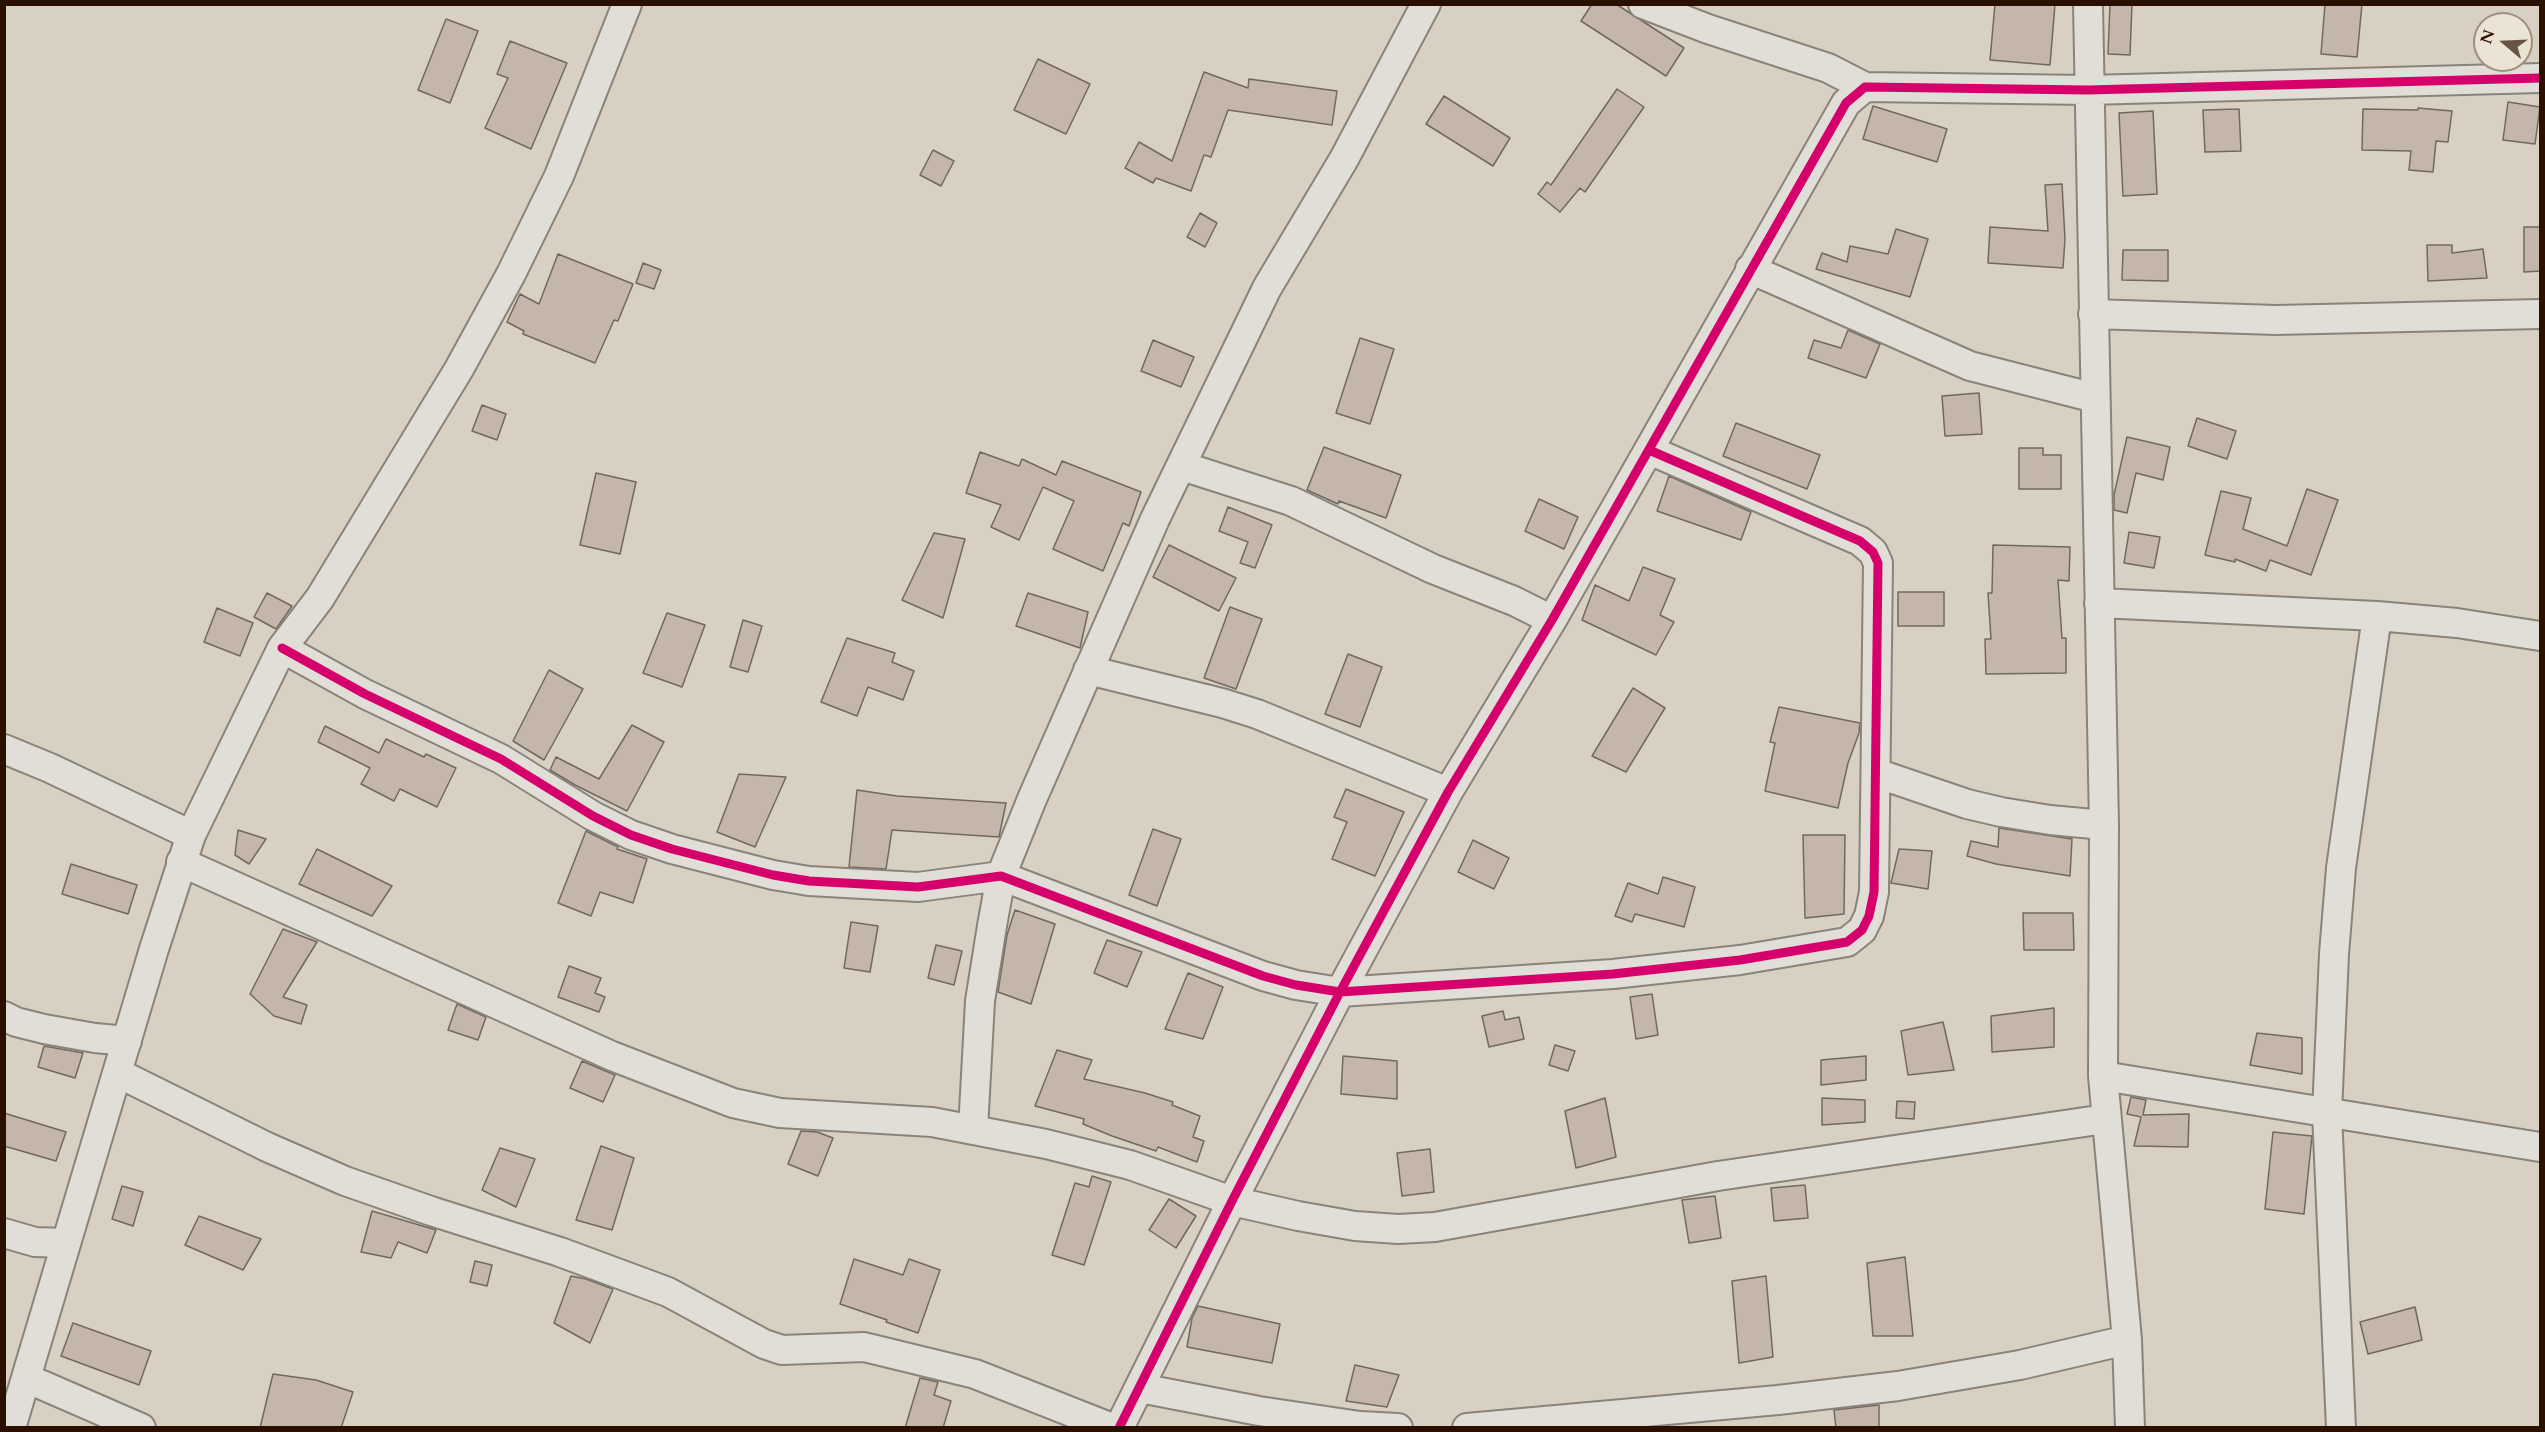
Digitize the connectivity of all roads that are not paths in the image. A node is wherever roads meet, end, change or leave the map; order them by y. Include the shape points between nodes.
1 (627, 4) edge
2 (1426, 4) edge
3 (1643, 4) edge
4 (2088, 4) edge
5 (2541, 78) edge
6 (1865, 87) junction
7 (2088, 90) junction
8 (1750, 269) junction
9 (2093, 314) junction
10 (2541, 314) edge
11 (2095, 398) junction
12 (1648, 450) junction
13 (1182, 466) junction
14 (2099, 603) junction
15 (2377, 616) junction
16 (1552, 620) junction
17 (2541, 636) edge
18 (282, 648) junction
19 (1088, 670) junction
20 (4, 749) edge
21 (1876, 773) junction
22 (1448, 792) junction
23 (2104, 825) junction
24 (191, 836) junction
25 (182, 862) junction
26 (1001, 876) junction
27 (1340, 992) junction
28 (4, 1016) edge
29 (128, 1041) junction
30 (118, 1073) junction
31 (2103, 1076) junction
32 (2327, 1113) junction
33 (2105, 1119) junction
34 (973, 1130) junction
35 (2541, 1147) edge
36 (1232, 1201) junction
37 (4, 1233) edge
38 (66, 1243) junction
39 (2127, 1340) junction
40 (26, 1378) junction
41 (1140, 1388) junction
42 (11, 1428) edge
43 (141, 1428) edge
44 (1112, 1428) edge
45 (1119, 1428) edge
46 (1398, 1428) edge
47 (1467, 1428) edge
48 (2130, 1428) edge
49 (2341, 1428) edge

1 - 18 street via 559,176 512,274 320,598
2 - 13 street via 1344,159 1267,288
3 - 6 street via 1828,68
4 - 7 street
5 - 7 street
6 - 7 street
6 - 8 street via 1846,103
7 - 9 street
8 - 11 street via 1970,366
8 - 12 street
9 - 10 street via 2276,320
9 - 11 street
11 - 14 street
12 - 16 street
12 - 21 street via 1860,541 1873,552 1878,563
13 - 16 street via 1291,501
13 - 19 street
14 - 15 street
14 - 23 street
15 - 17 street
15 - 32 street via 2341,867
16 - 22 street
18 - 24 street
18 - 26 street via 365,694 501,759 593,816 672,849 809,881 918,887
19 - 22 street via 1257,714
19 - 26 street
20 - 24 street
21 - 23 street via 1967,804 2050,820
21 - 27 street via 1874,892 1862,930 1847,942 1740,960 1613,974
22 - 27 street
23 - 31 street
24 - 25 street
25 - 29 street
25 - 34 street via 612,1056 733,1103 780,1113 933,1122
26 - 27 street via 1278,981
26 - 34 street via 980,1001
27 - 36 street
28 - 29 street via 44,1029
29 - 30 street
30 - 38 street
30 - 44 street via 345,1181 668,1292 764,1344 782,1350 864,1347 975,1374
31 - 32 street
31 - 33 street
32 - 35 street
32 - 49 street
33 - 36 street via 1718,1176 1435,1227 1355,1226
33 - 39 street
34 - 36 street via 1130,1165
36 - 41 street
37 - 38 street via 35,1242
38 - 40 street
39 - 47 street via 2020,1365 1898,1386
39 - 48 street
40 - 42 street
40 - 43 street
41 - 45 street
41 - 46 street via 1259,1411

